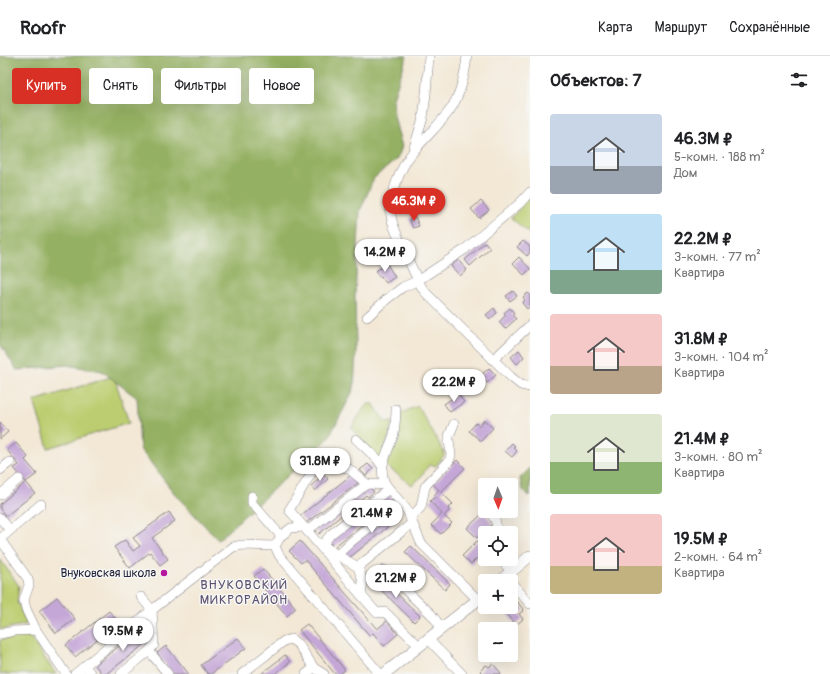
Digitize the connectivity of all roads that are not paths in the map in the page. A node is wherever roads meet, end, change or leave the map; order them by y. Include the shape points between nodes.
1 (429, 56) edge
2 (467, 56) edge
3 (412, 153) junction
4 (530, 192) edge
5 (417, 281) junction
6 (367, 317) dead end
7 (530, 325) edge
8 (493, 360) junction
9 (530, 387) edge
10 (396, 409) dead end
11 (454, 424) dead end
12 (356, 439) dead end
13 (10, 462) dead end
14 (382, 466) junction
15 (0, 470) edge
16 (19, 479) dead end
17 (367, 484) junction
18 (387, 487) junction
19 (0, 495) edge
20 (252, 496) dead end
21 (401, 503) junction
22 (42, 504) dead end
23 (0, 518) edge
24 (411, 520) junction
25 (10, 530) junction
26 (308, 532) junction
27 (281, 536) junction
28 (0, 539) edge
29 (323, 544) junction
30 (275, 546) junction
31 (337, 555) junction
32 (530, 556) edge
33 (358, 568) junction
34 (384, 570) dead end
35 (512, 574) edge
36 (518, 590) edge
37 (478, 594) edge
38 (362, 595) junction
39 (141, 597) dead end
40 (478, 599) edge
41 (530, 604) edge
42 (152, 610) junction
43 (442, 628) junction
44 (36, 630) junction
45 (0, 634) edge
46 (423, 643) junction
47 (149, 651) junction
48 (85, 666) junction
49 (314, 668) junction
50 (376, 673) edge
51 (66, 674) edge
52 (75, 674) edge
53 (91, 674) edge
54 (121, 674) edge
55 (168, 674) edge
56 (242, 674) edge
57 (306, 674) edge
58 (324, 674) edge
59 (462, 674) edge

1 - 3 street via 423,118
2 - 3 street via 459,95 450,110
3 - 5 street via 395,185 391,215
4 - 5 street via 464,250
5 - 6 street via 386,299
5 - 8 street
7 - 8 street
8 - 9 street via 511,377
10 - 14 street via 394,434
11 - 24 street via 449,436 449,461 425,487 421,507
12 - 14 street
13 - 15 street
14 - 18 street via 382,478
16 - 19 street
17 - 18 street
17 - 26 street
17 - 26 street via 349,469 333,463 319,462 289,510
18 - 21 street
18 - 29 street via 331,534
20 - 27 street via 252,503
21 - 24 street
21 - 31 street
22 - 25 street
23 - 25 street
24 - 33 street
24 - 37 street via 421,542
25 - 28 street
26 - 27 street via 291,528
26 - 29 street
26 - 38 street
27 - 30 street
28 - 44 street via 28,579 29,585 24,600
29 - 31 street
30 - 42 street via 233,547
30 - 50 street via 279,555
31 - 33 street
32 - 35 main road
33 - 38 street via 363,582
34 - 43 street via 431,614
36 - 41 street
38 - 46 street via 377,613 385,612
39 - 42 street
40 - 43 main road
42 - 47 street via 154,645
42 - 48 street
43 - 46 main road
44 - 45 street
44 - 51 street
46 - 50 main road
46 - 59 street
47 - 54 street
47 - 55 street
48 - 52 street
48 - 53 street
49 - 56 street via 299,645 291,639 284,641
49 - 57 street
49 - 58 street

